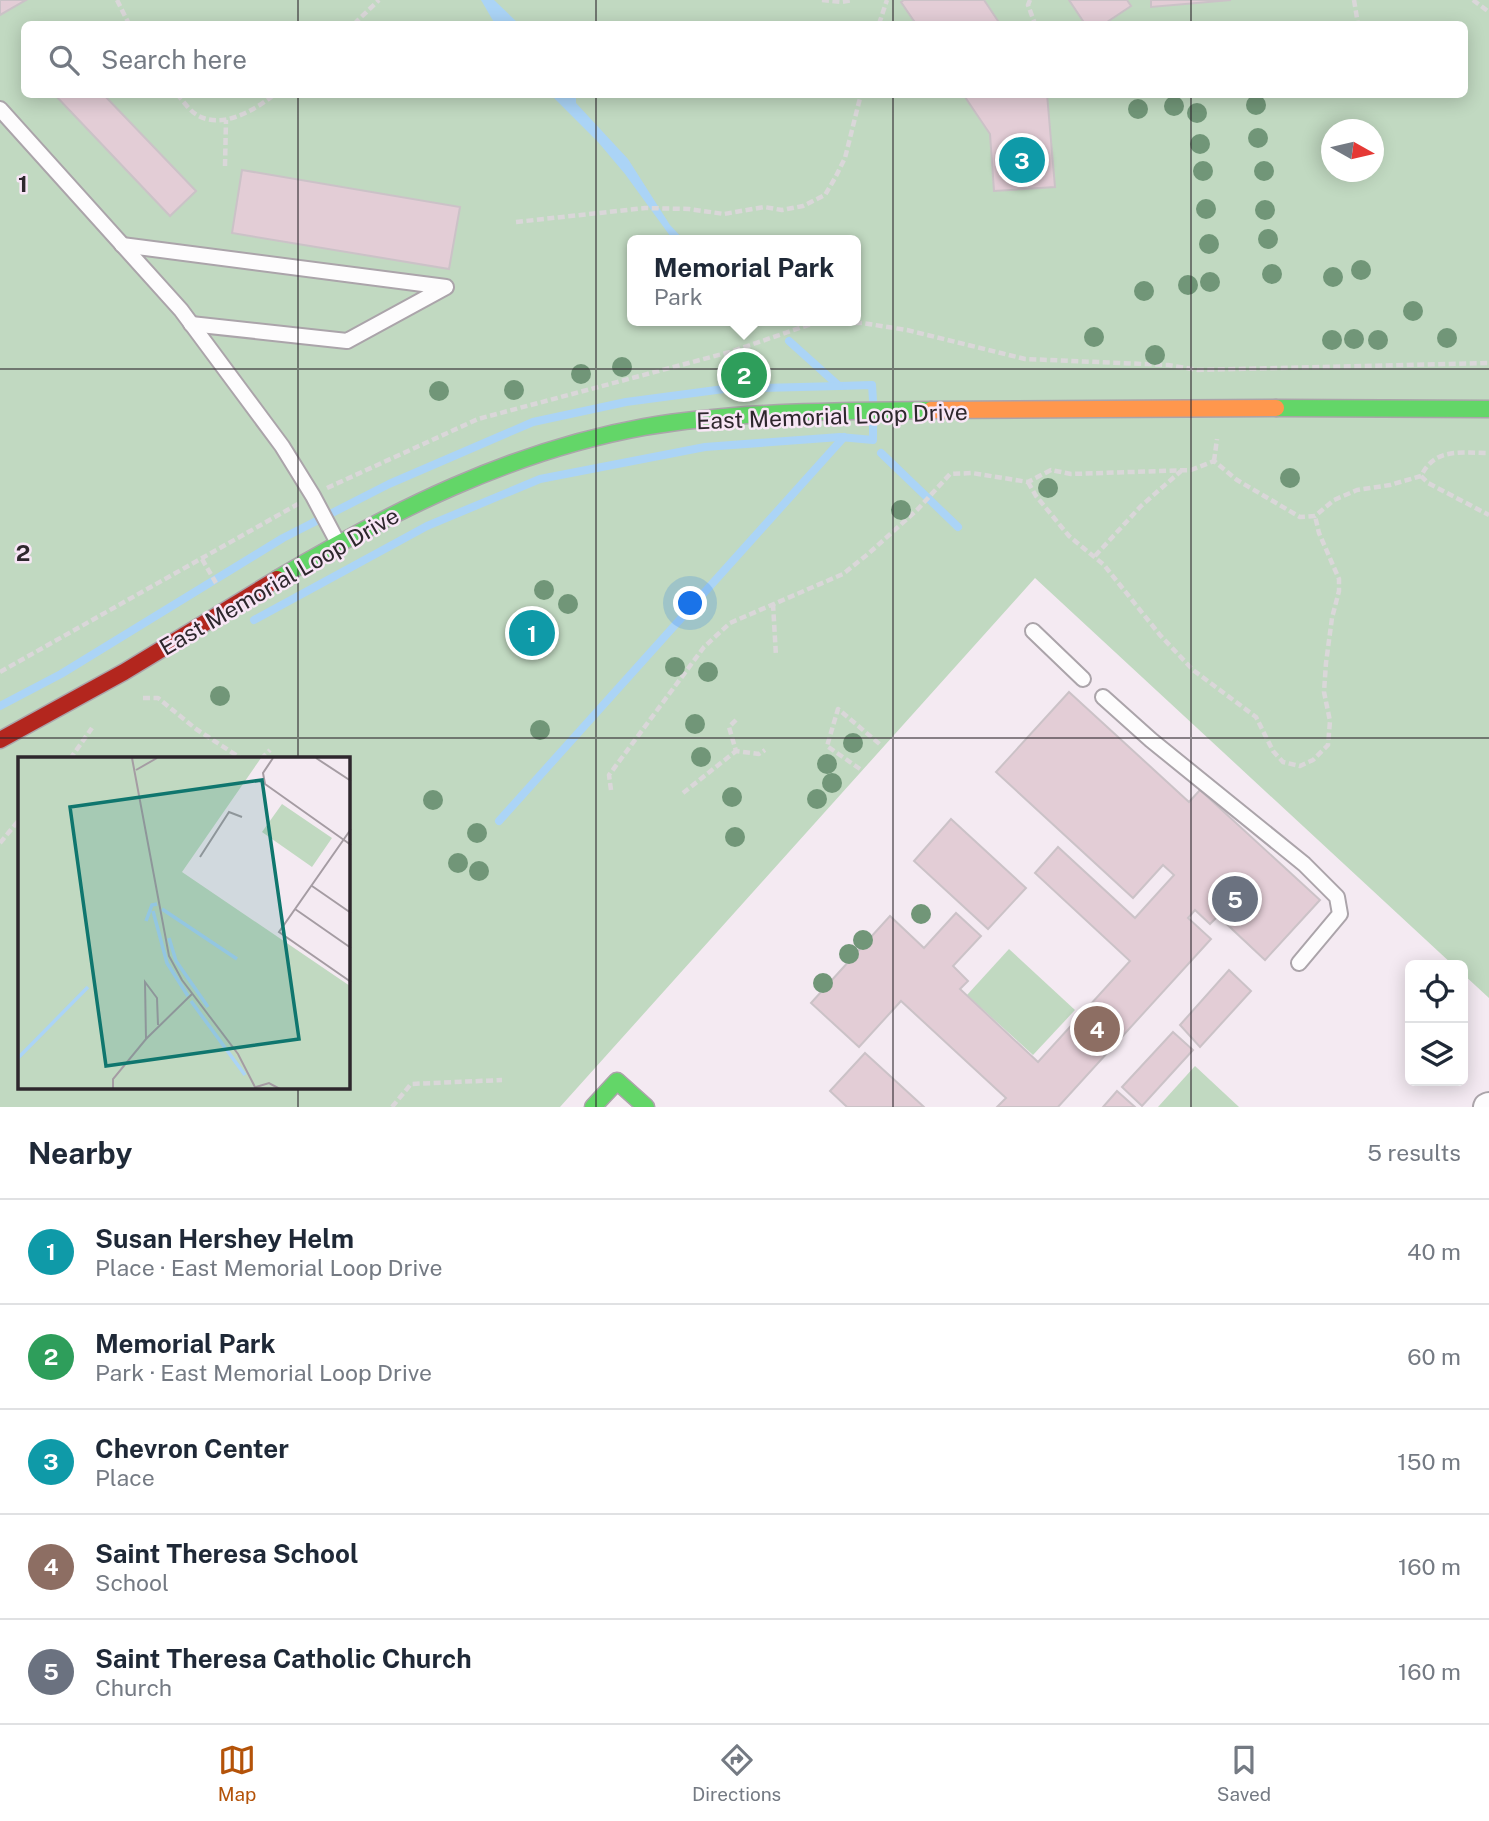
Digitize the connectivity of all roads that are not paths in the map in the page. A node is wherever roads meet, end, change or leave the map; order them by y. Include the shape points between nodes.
1 (0, 109) edge
2 (122, 245) junction
3 (191, 324) junction
4 (1489, 409) edge
5 (338, 544) junction
6 (1033, 631) dead end
7 (1083, 679) dead end
8 (1103, 697) dead end
9 (0, 740) edge
10 (1298, 963) dead end
11 (593, 1107) edge
12 (646, 1107) edge

1 - 2 lane
2 - 3 lane
2 - 3 lane via 446,287 347,341
3 - 5 lane via 282,446
4 - 5 street, East Memorial Loop Drive via 831,411 694,420 573,443 500,467 429,495
5 - 9 street, East Memorial Loop Drive
6 - 7 lane
8 - 10 lane via 1304,864 1337,897 1340,914
11 - 12 street via 617,1081

